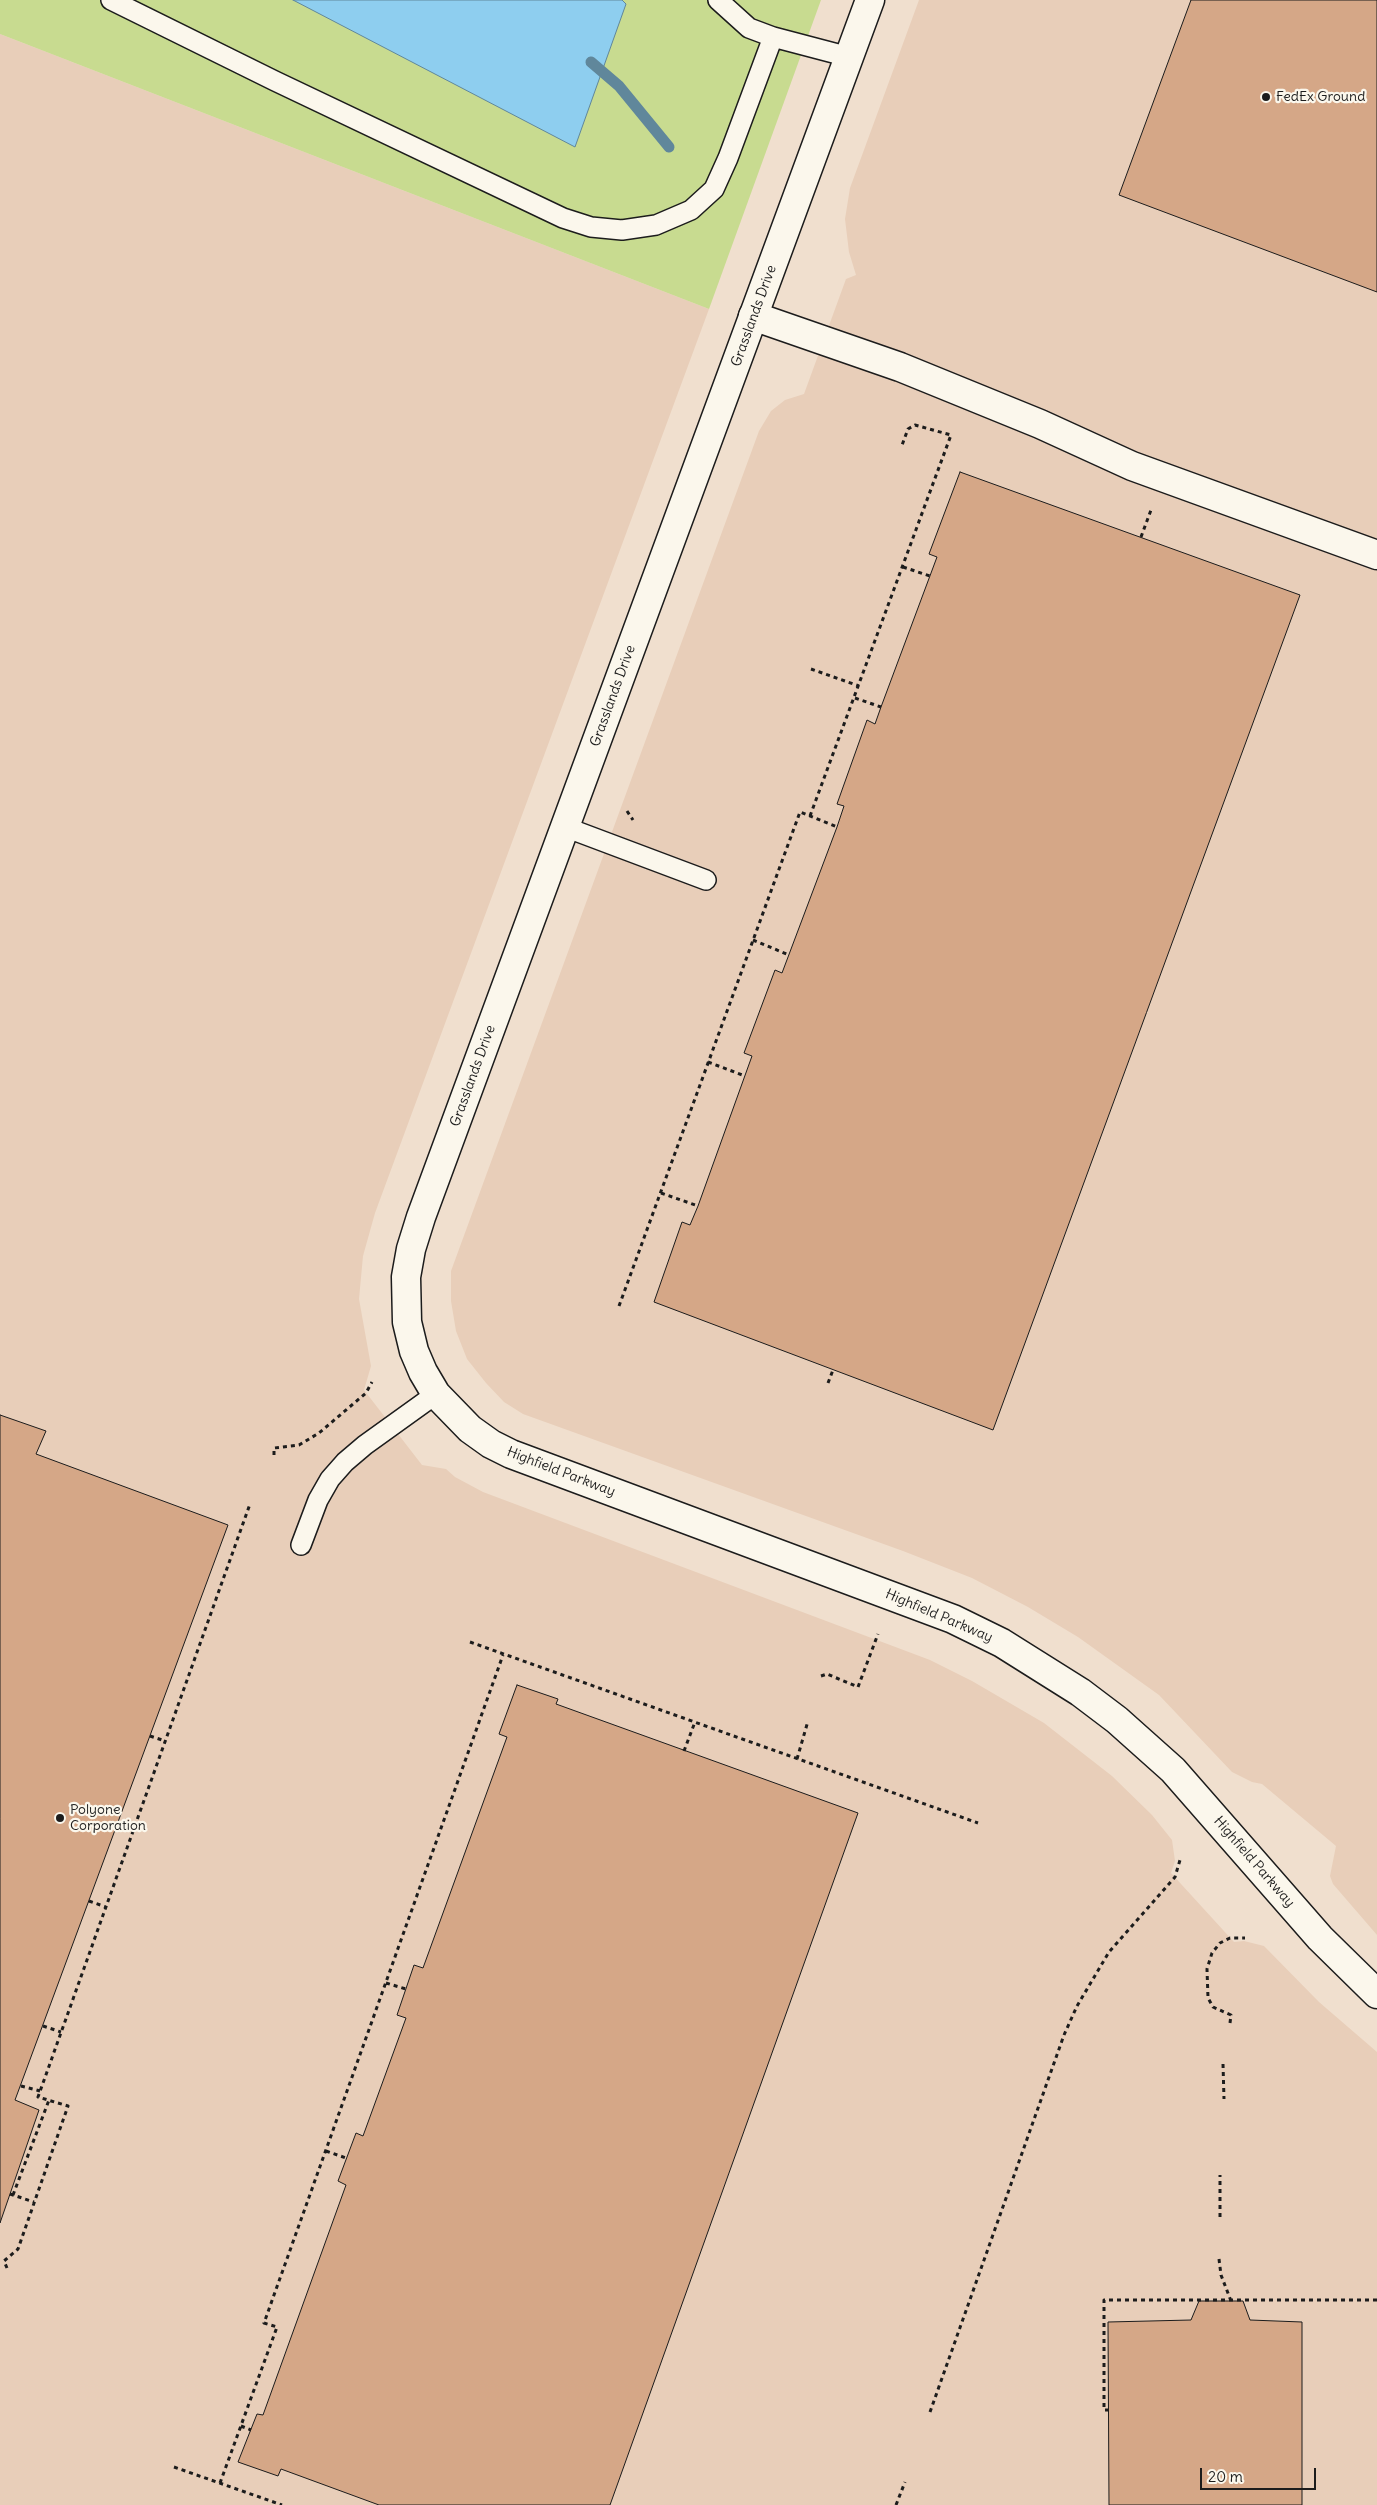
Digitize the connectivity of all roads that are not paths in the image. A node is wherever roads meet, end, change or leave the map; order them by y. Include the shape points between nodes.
1 (111, 0) edge
2 (718, 0) edge
3 (870, 0) edge
4 (773, 37) junction
5 (849, 57) junction
6 (754, 316) junction
7 (1377, 555) edge
8 (565, 826) junction
9 (706, 880) dead end
10 (436, 1394) junction
11 (301, 1545) dead end
12 (1377, 1994) edge

1 - 4 lane via 562,218 592,228 622,230 656,225 691,210 714,189
2 - 4 lane via 749,28
3 - 5 street, Grasslands Drive
4 - 5 lane
5 - 6 street, Grasslands Drive
6 - 7 street via 900,367 1040,424 1132,466
6 - 8 street, Grasslands Drive
8 - 9 lane
8 - 10 street, Grasslands Drive via 411,1249 406,1277 407,1322 417,1358
10 - 11 lane via 345,1462 318,1500
10 - 12 street, Highfield Parkway via 470,1429 511,1454 953,1619 1043,1668 1117,1720 1173,1770 1320,1938

